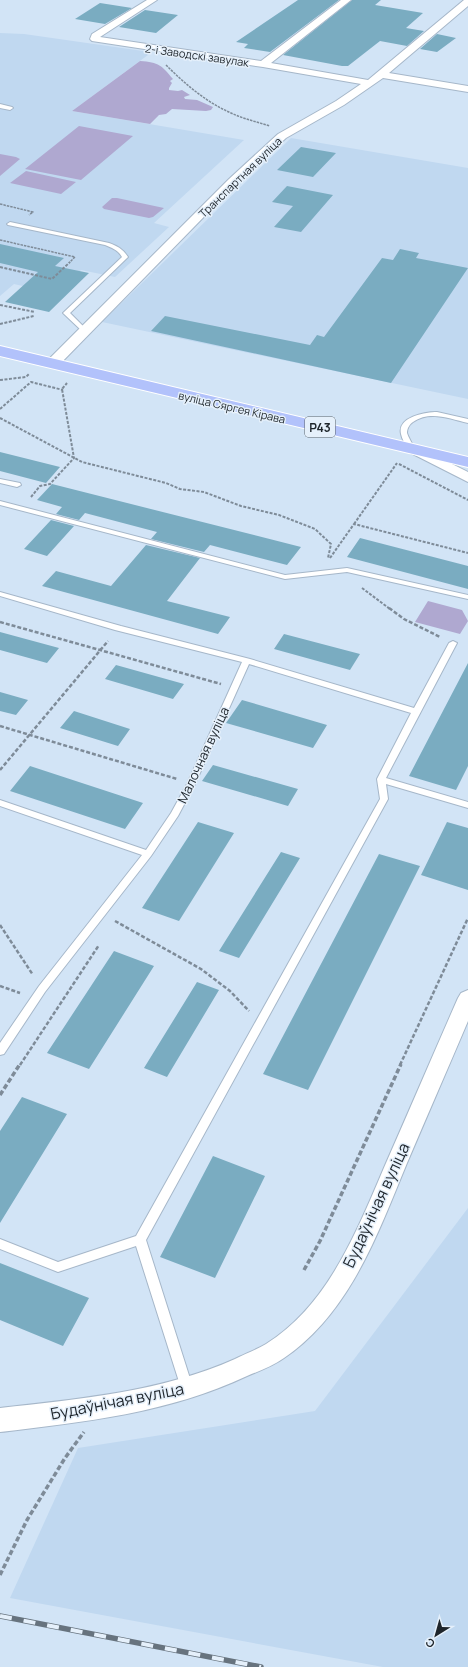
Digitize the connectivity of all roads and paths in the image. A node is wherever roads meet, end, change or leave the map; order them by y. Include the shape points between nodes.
1 (152, 0) edge
2 (347, 0) edge
3 (468, 2) edge
4 (146, 48) junction
5 (262, 64) junction
6 (381, 75) junction
7 (370, 82) junction
8 (468, 89) edge
9 (0, 106) edge
10 (10, 108) dead end
11 (282, 136) junction
12 (10, 224) dead end
13 (0, 240) edge
14 (0, 267) edge
15 (0, 305) edge
16 (35, 312) dead end
17 (34, 316) dead end
18 (0, 324) edge
19 (84, 330) junction
20 (0, 351) edge
21 (52, 364) junction
22 (31, 373) dead end
23 (23, 377) junction
24 (0, 380) edge
25 (31, 382) junction
26 (0, 409) edge
27 (0, 418) edge
28 (468, 421) edge
29 (410, 448) junction
30 (74, 458) junction
31 (397, 463) dead end
32 (465, 467) edge
33 (0, 481) edge
34 (17, 485) dead end
35 (0, 503) edge
36 (20, 508) junction
37 (354, 524) junction
38 (468, 553) edge
39 (335, 571) junction
40 (0, 594) edge
41 (468, 597) edge
42 (0, 622) edge
43 (118, 628) junction
44 (453, 643) joint
45 (100, 650) junction
46 (247, 661) junction
47 (234, 687) junction
48 (416, 712) junction
49 (0, 726) edge
50 (29, 735) junction
51 (0, 770) edge
52 (381, 778) junction
53 (191, 784) junction
54 (0, 804) edge
55 (468, 805) edge
56 (148, 854) junction
57 (119, 914) dead end
58 (468, 918) edge
59 (115, 921) junction
60 (0, 925) edge
61 (110, 927) dead end
62 (102, 940) dead end
63 (0, 986) edge
64 (42, 989) junction
65 (468, 998) edge
66 (35, 999) junction
67 (260, 1023) junction
68 (0, 1051) edge
69 (0, 1095) edge
70 (140, 1240) junction
71 (0, 1244) edge
72 (304, 1270) dead end
73 (187, 1388) junction
74 (100, 1407) junction
75 (0, 1420) edge
76 (0, 1575) edge

1 - 4 street, 2-і Заводскі завулак via 95,36 95,39 102,41
2 - 5 street
3 - 6 street, Транспартная вуліца
4 - 5 street, 2-і Заводскі завулак
4 - 11 path via 195,92 236,115 271,126 271,132
5 - 7 street, 2-і Заводскі завулак
6 - 7 street, Транспартная вуліца
6 - 8 street
7 - 11 street, Транспартная вуліца via 340,103
9 - 10 lane
11 - 19 street, Транспартная вуліца via 233,181
12 - 19 lane via 107,244 123,252 126,257 66,313
13 - 14 path via 75,257 52,279
15 - 16 path
17 - 18 path
19 - 21 street, Транспартная вуліца
20 - 21 main road, вуліца Сяргея Кірава / Р43
21 - 29 main road, вуліца Сяргея Кірава / Р43
22 - 23 path
23 - 24 path
23 - 25 path via 25,381
25 - 26 path
25 - 30 path via 63,389
27 - 30 path
28 - 29 lane via 436,414 408,422 404,434
29 - 32 main road, вуліца Сяргея Кірава / Р43
30 - 36 path via 50,484 40,486
30 - 37 path via 208,494 302,523 322,533 331,544 328,561
31 - 37 path
33 - 34 lane
35 - 36 lane
36 - 39 lane via 285,577
37 - 38 path
39 - 41 lane via 347,570
39 - 44 path via 404,619
40 - 43 lane
42 - 45 path
43 - 45 path
43 - 46 lane
44 - 48 lane
45 - 47 path
45 - 50 path
46 - 47 lane, Малочная вуліца
46 - 48 lane
47 - 53 lane, Малочная вуліца
48 - 52 lane
49 - 50 path
50 - 51 path
50 - 53 path
52 - 55 lane
52 - 67 lane via 384,799
53 - 56 lane, Малочная вуліца via 175,814
54 - 56 lane
56 - 64 lane, Малочная вуліца
57 - 59 path
58 - 72 path via 320,1241
59 - 61 path
59 - 67 path via 201,969 230,991
60 - 64 path
62 - 69 path
63 - 66 path
64 - 66 lane, Малочная вуліца
65 - 73 street, Будаўнічая вуліца via 356,1256 332,1296 306,1326 277,1350 240,1369
66 - 68 lane, Малочная вуліца
67 - 70 lane
70 - 71 lane via 58,1267
70 - 73 lane
73 - 74 street, Будаўнічая вуліца
74 - 75 street, Будаўнічая вуліца
74 - 76 path via 27,1520

